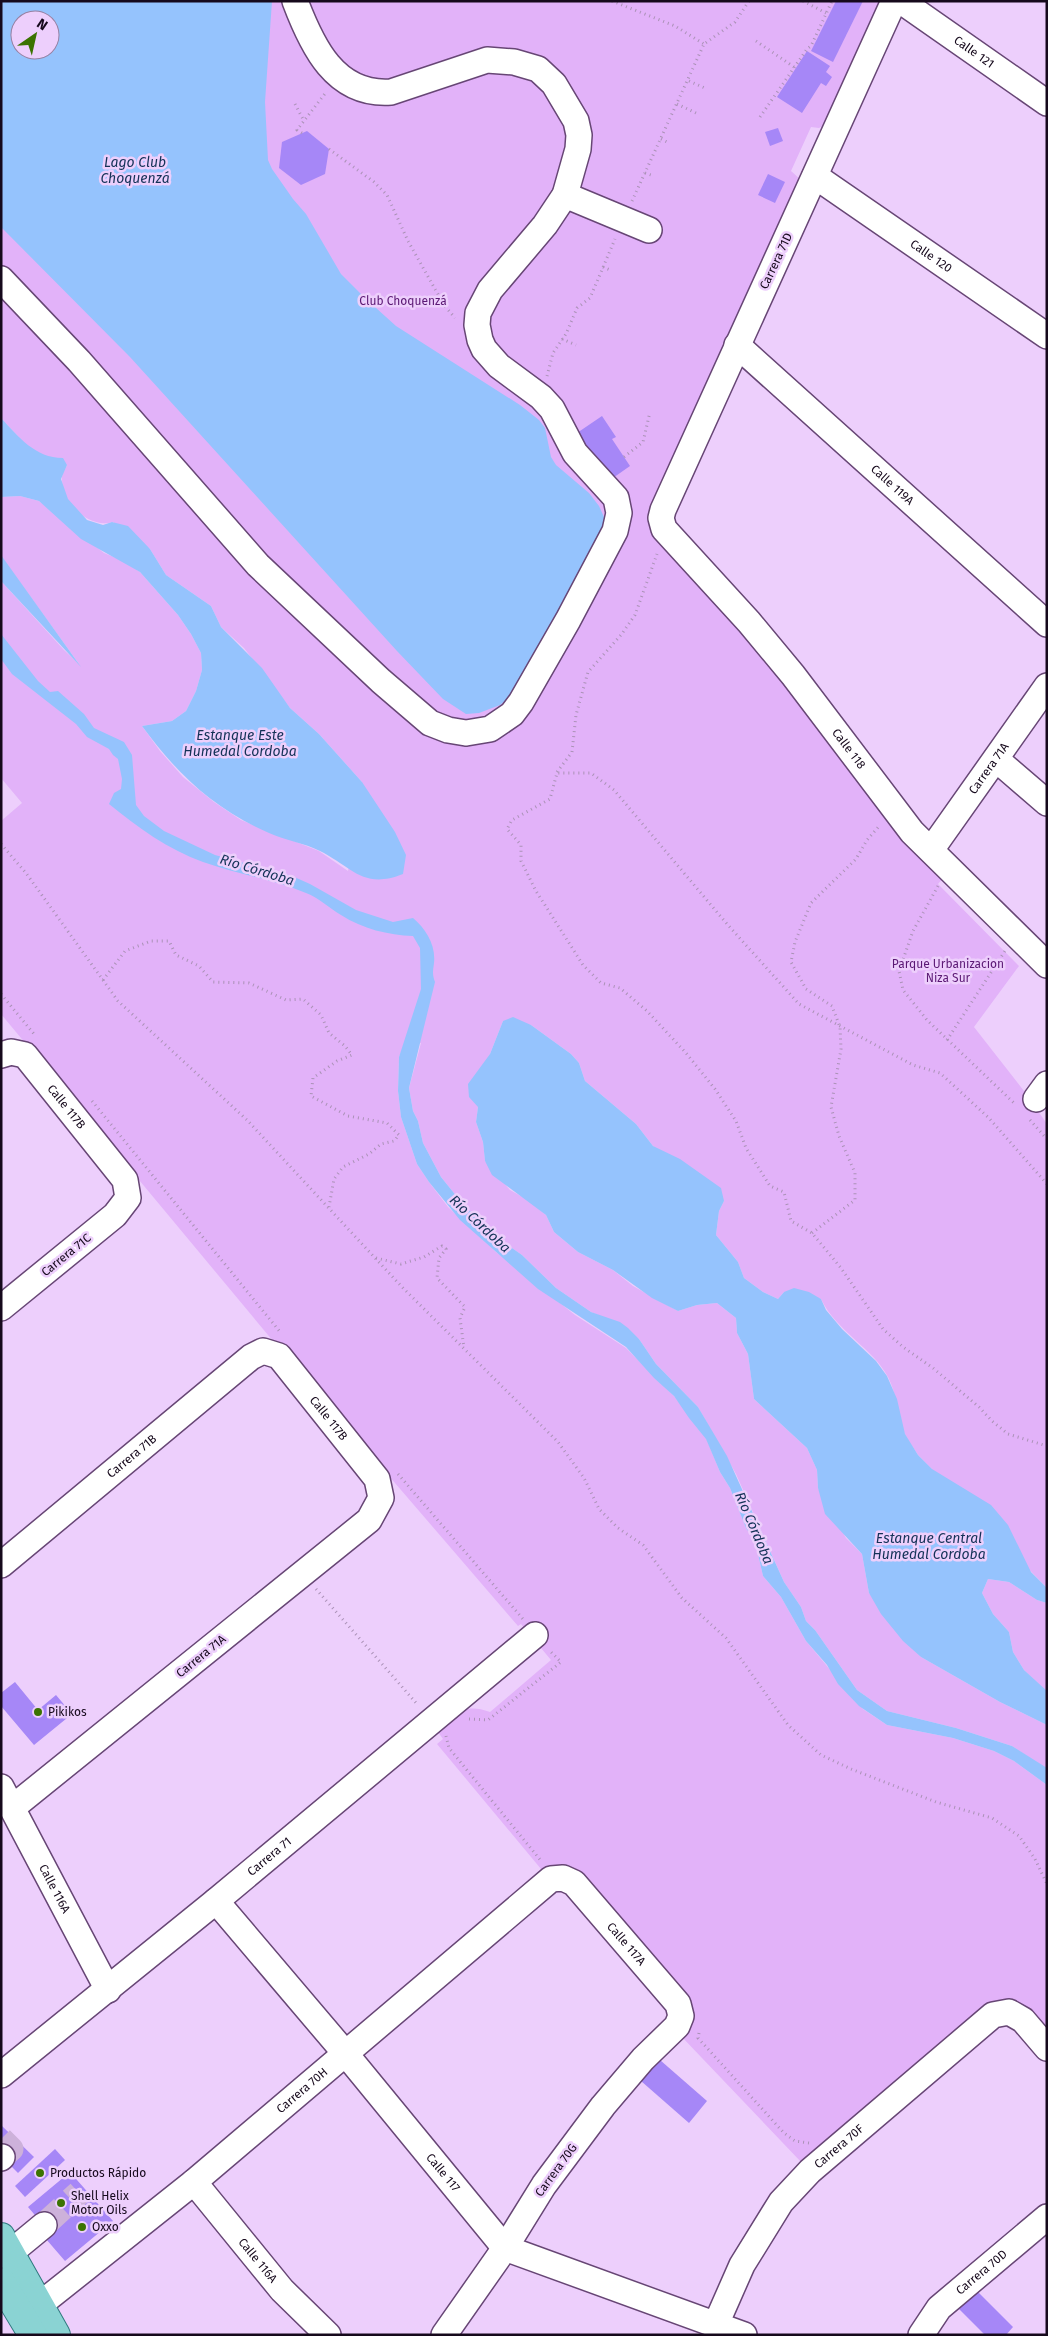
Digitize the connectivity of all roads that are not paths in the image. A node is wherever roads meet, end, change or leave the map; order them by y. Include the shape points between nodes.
1 (295, 1) edge
2 (894, 1) edge
3 (901, 1) edge
4 (1047, 103) edge
5 (815, 176) junction
6 (565, 195) junction
7 (649, 230) dead end
8 (1, 279) edge
9 (1047, 336) edge
10 (737, 345) junction
11 (661, 523) joint
12 (1047, 624) edge
13 (1047, 686) edge
14 (996, 759) junction
15 (1047, 804) edge
16 (931, 850) junction
17 (1047, 965) edge
18 (6, 1053) edge
19 (128, 1198) joint
20 (1, 1308) edge
21 (263, 1351) joint
22 (381, 1498) joint
23 (1, 1565) edge
24 (535, 1636) dead end
25 (7, 1798) edge
26 (563, 1878) joint
27 (216, 1902) junction
28 (108, 1990) junction
29 (681, 2016) joint
30 (1047, 2048) edge
31 (345, 2053) junction
32 (1, 2074) edge
33 (194, 2182) junction
34 (1047, 2217) edge
35 (44, 2225) tunnel mouth
36 (6, 2245) edge
37 (505, 2248) junction
38 (1, 2282) edge
39 (38, 2306) junction
40 (716, 2324) junction
41 (33, 2335) edge
42 (41, 2335) edge
43 (56, 2335) edge
44 (328, 2335) edge
45 (444, 2335) edge
46 (744, 2335) edge
47 (921, 2335) edge

1 - 6 street via 327,65 356,88 391,92 487,60 514,62 538,69 563,95 576,121 578,149
2 - 5 street, Carrera 71D
3 - 4 street, Calle 121
5 - 9 street, Calle 120
5 - 10 street, Carrera 71D
6 - 7 street
6 - 8 street via 482,303 478,326 480,340 495,361 552,409 575,453 616,498 620,513 615,531 521,702 512,714 490,729 466,733 430,723 283,591 79,361
10 - 11 street, Carrera 71D via 663,510
10 - 12 street, Calle 119A
11 - 16 street, Calle 118 via 793,675 912,832
13 - 14 street, Carrera 71A
14 - 15 street
14 - 16 street, Carrera 71A
16 - 17 street, Calle 118
18 - 19 street, Calle 117B via 25,1055 125,1180
19 - 20 street, Carrera 71C via 115,1215
21 - 22 street, Calle 117B via 279,1356 377,1479
21 - 23 street, Carrera 71B via 250,1357
22 - 25 street, Carrera 71A via 369,1520 303,1574
24 - 27 street, Carrera 71 via 439,1729
25 - 28 street, Calle 116A
26 - 29 street, Calle 117A via 574,1883 678,2004
26 - 31 street, Carrera 70H via 551,1879
27 - 28 street, Carrera 71
27 - 31 street, Calle 117
28 - 32 street, Carrera 71
29 - 37 street, Carrera 70G via 677,2026 643,2059 603,2106 544,2185
30 - 40 street, Carrera 70F via 1023,2020 1009,2012 993,2015 810,2171 781,2202 742,2265
31 - 33 street, Carrera 70H
31 - 37 street, Calle 117
33 - 39 street, Carrera 70H
33 - 44 street, Calle 116A via 282,2290
34 - 47 street, Carrera 70D via 939,2308
35 - 36 street
36 - 39 main road
37 - 40 street
37 - 45 street, Carrera 70G
38 - 41 main road
39 - 42 street
39 - 43 main road
40 - 46 street

